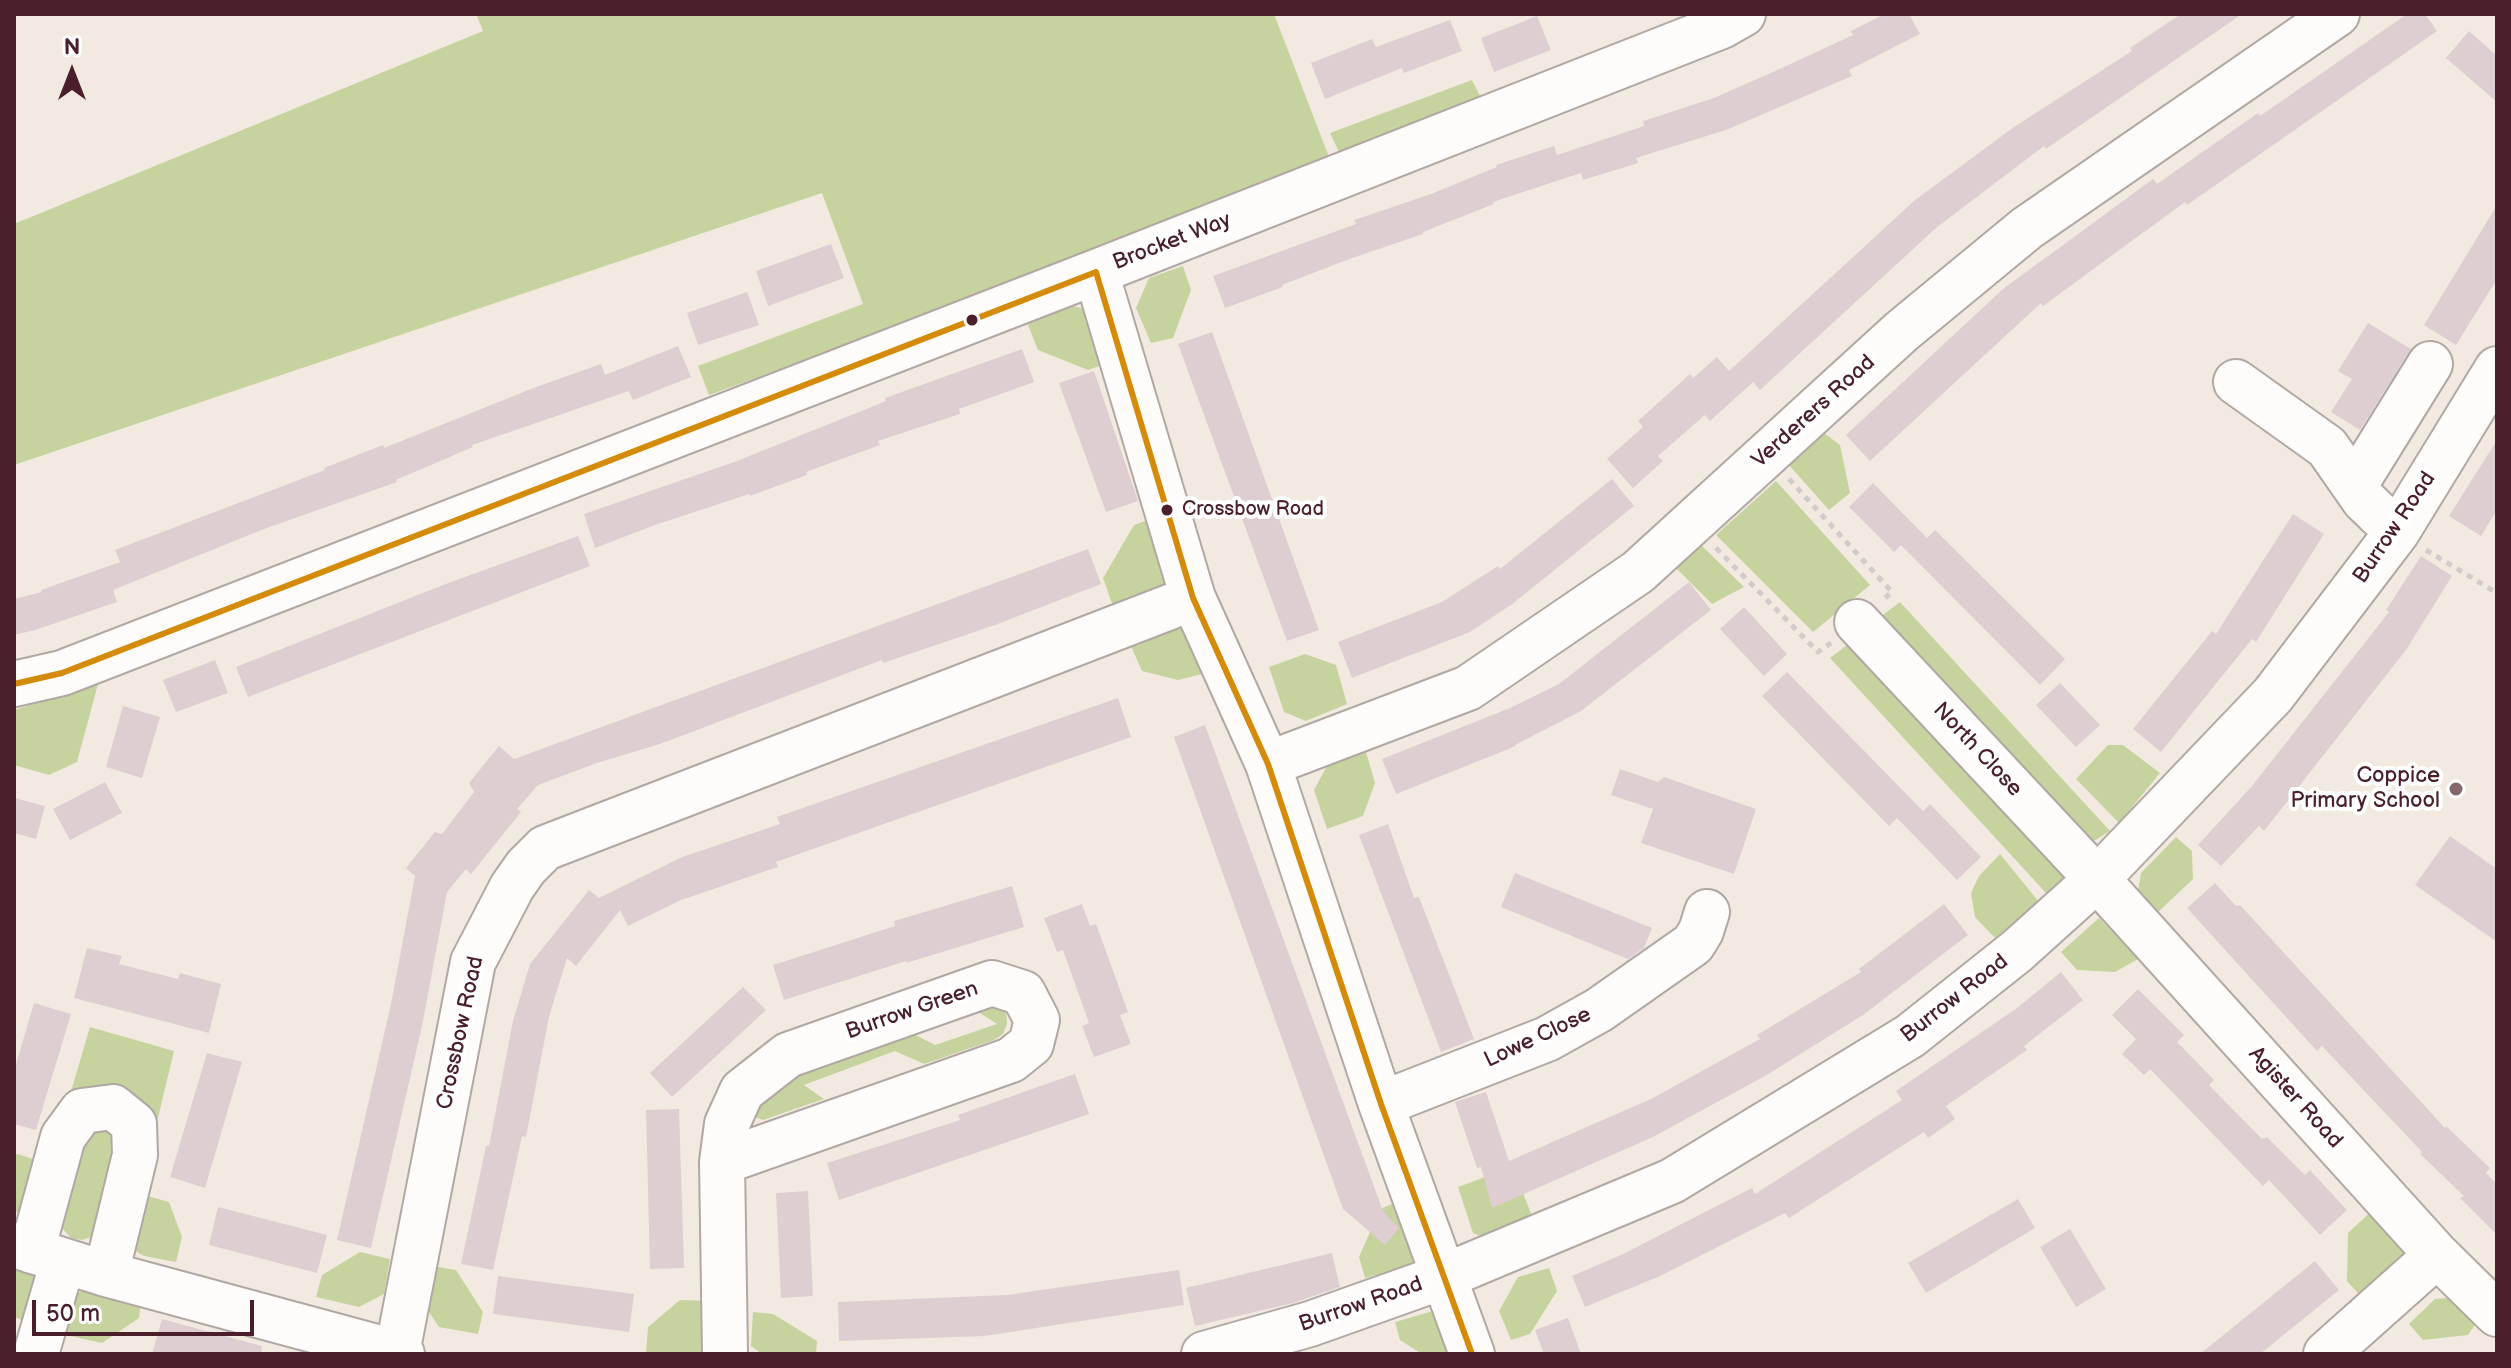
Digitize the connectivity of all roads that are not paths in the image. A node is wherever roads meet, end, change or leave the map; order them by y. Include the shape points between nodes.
1 (1743, 14) edge
2 (2337, 14) edge
3 (1096, 272) junction
4 (2430, 364) dead end
5 (2497, 369) edge
6 (2236, 382) dead end
7 (2355, 485) junction
8 (2397, 532) junction
9 (1193, 598) junction
10 (1857, 622) road end
11 (14, 684) edge
12 (1268, 764) junction
13 (2097, 879) junction
14 (1707, 912) dead end
15 (1381, 1104) junction
16 (722, 1162) junction
17 (36, 1252) edge
18 (2437, 1255) junction
19 (106, 1274) junction
20 (1445, 1276) junction
21 (2497, 1314) edge
22 (36, 1354) edge
23 (399, 1354) edge
24 (725, 1354) edge
25 (1204, 1354) edge
26 (1472, 1354) edge
27 (2326, 1354) edge

1 - 3 street, Brocket Way
2 - 12 street, Verderers Road via 2027,228 1902,331 1638,572 1468,688
3 - 9 street
3 - 11 street, Brocket Way via 62,673
4 - 7 street
5 - 8 street, Burrow Road
6 - 7 street via 2327,447
7 - 8 street
8 - 13 street, Burrow Road via 2273,695
9 - 12 street
9 - 23 street, Crossbow Road via 545,848 512,887 473,962
10 - 13 street, North Close
12 - 15 street
13 - 18 street, Agister Road
13 - 20 street, Burrow Road via 2017,951 1884,1052 1672,1181
14 - 15 street, Lowe Close via 1693,944 1599,1010 1548,1022
15 - 20 street
16 - 16 street, Burrow Green via 727,1124 742,1091 788,1055 992,983 1023,993 1037,1020 1031,1044 1011,1060
16 - 24 street, Burrow Green
17 - 19 street
17 - 19 street via 63,1137 82,1111 113,1107 134,1124 135,1155
17 - 22 street
18 - 21 street, Agister Road
18 - 27 street
19 - 23 street
20 - 25 street, Burrow Road via 1310,1324
20 - 26 street

